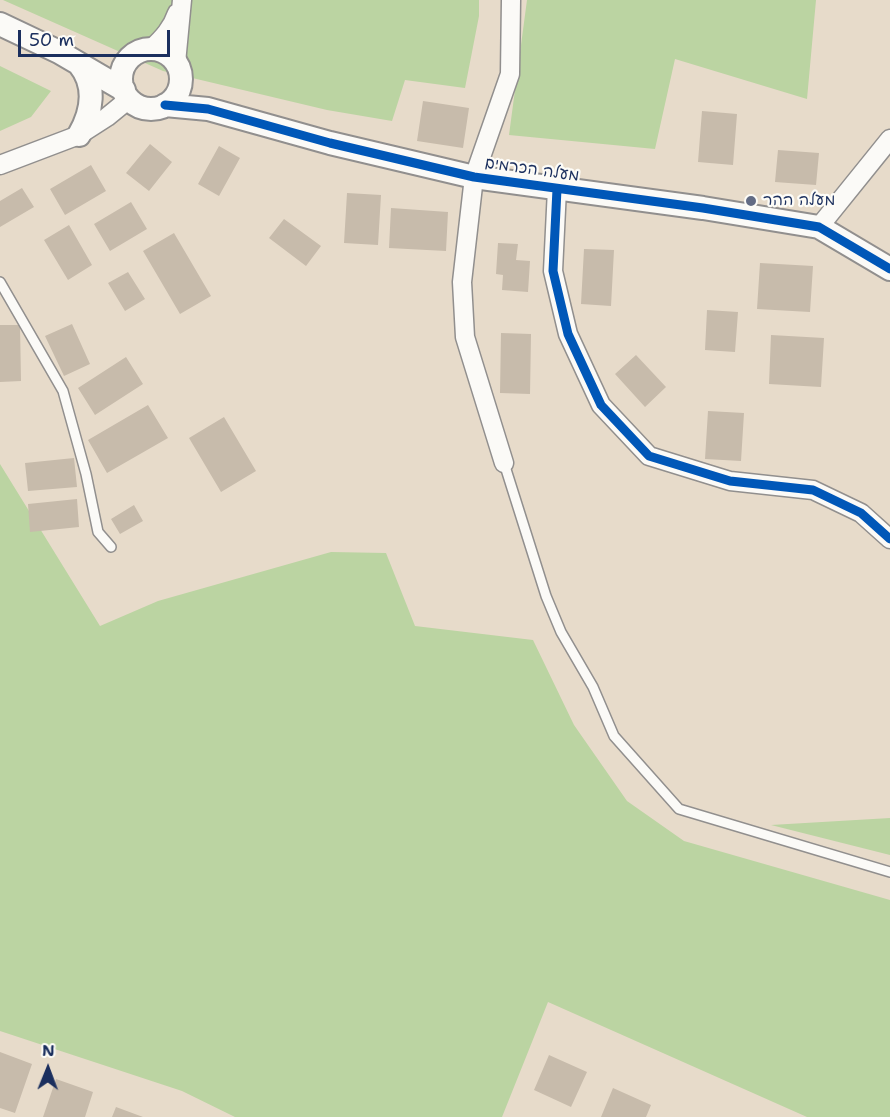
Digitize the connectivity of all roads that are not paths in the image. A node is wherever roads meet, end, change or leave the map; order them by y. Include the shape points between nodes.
1 (182, 0) edge
2 (511, 0) edge
3 (0, 24) edge
4 (152, 49) junction
5 (59, 52) junction
6 (129, 58) junction
7 (79, 64) junction
8 (178, 67) junction
9 (127, 94) junction
10 (165, 105) junction
11 (230, 114) junction
12 (79, 135) junction
13 (890, 139) edge
14 (0, 165) edge
15 (474, 177) junction
16 (557, 189) junction
17 (819, 227) junction
18 (890, 269) edge
19 (0, 282) edge
20 (504, 462) joint
21 (890, 539) edge
22 (111, 547) dead end
23 (890, 872) edge

1 - 4 street via 171,27
1 - 8 street
2 - 15 street via 510,74
3 - 5 street
4 - 6 street
4 - 8 street via 161,51
5 - 6 street via 90,59
5 - 7 street
6 - 9 street via 122,74
7 - 9 street
7 - 12 street via 87,74 91,99
8 - 10 street via 179,91
8 - 11 street, מעלה הכרמים via 206,99
9 - 10 street via 146,108
9 - 12 street via 107,117
10 - 11 street, מעלה הכרמים via 195,106
11 - 15 street, מעלה הכרמים via 330,143
12 - 14 street
13 - 17 street
15 - 16 street, מעלה הכרמים
15 - 20 street via 462,282 465,337
16 - 17 street, מעלה הכרמים
16 - 21 street via 553,271 568,334 601,405 649,456 730,481 813,490 861,513
17 - 18 street, מעלה הכרמים
19 - 22 lane via 63,391 98,532
20 - 23 lane via 561,632 593,687 614,736 679,809

